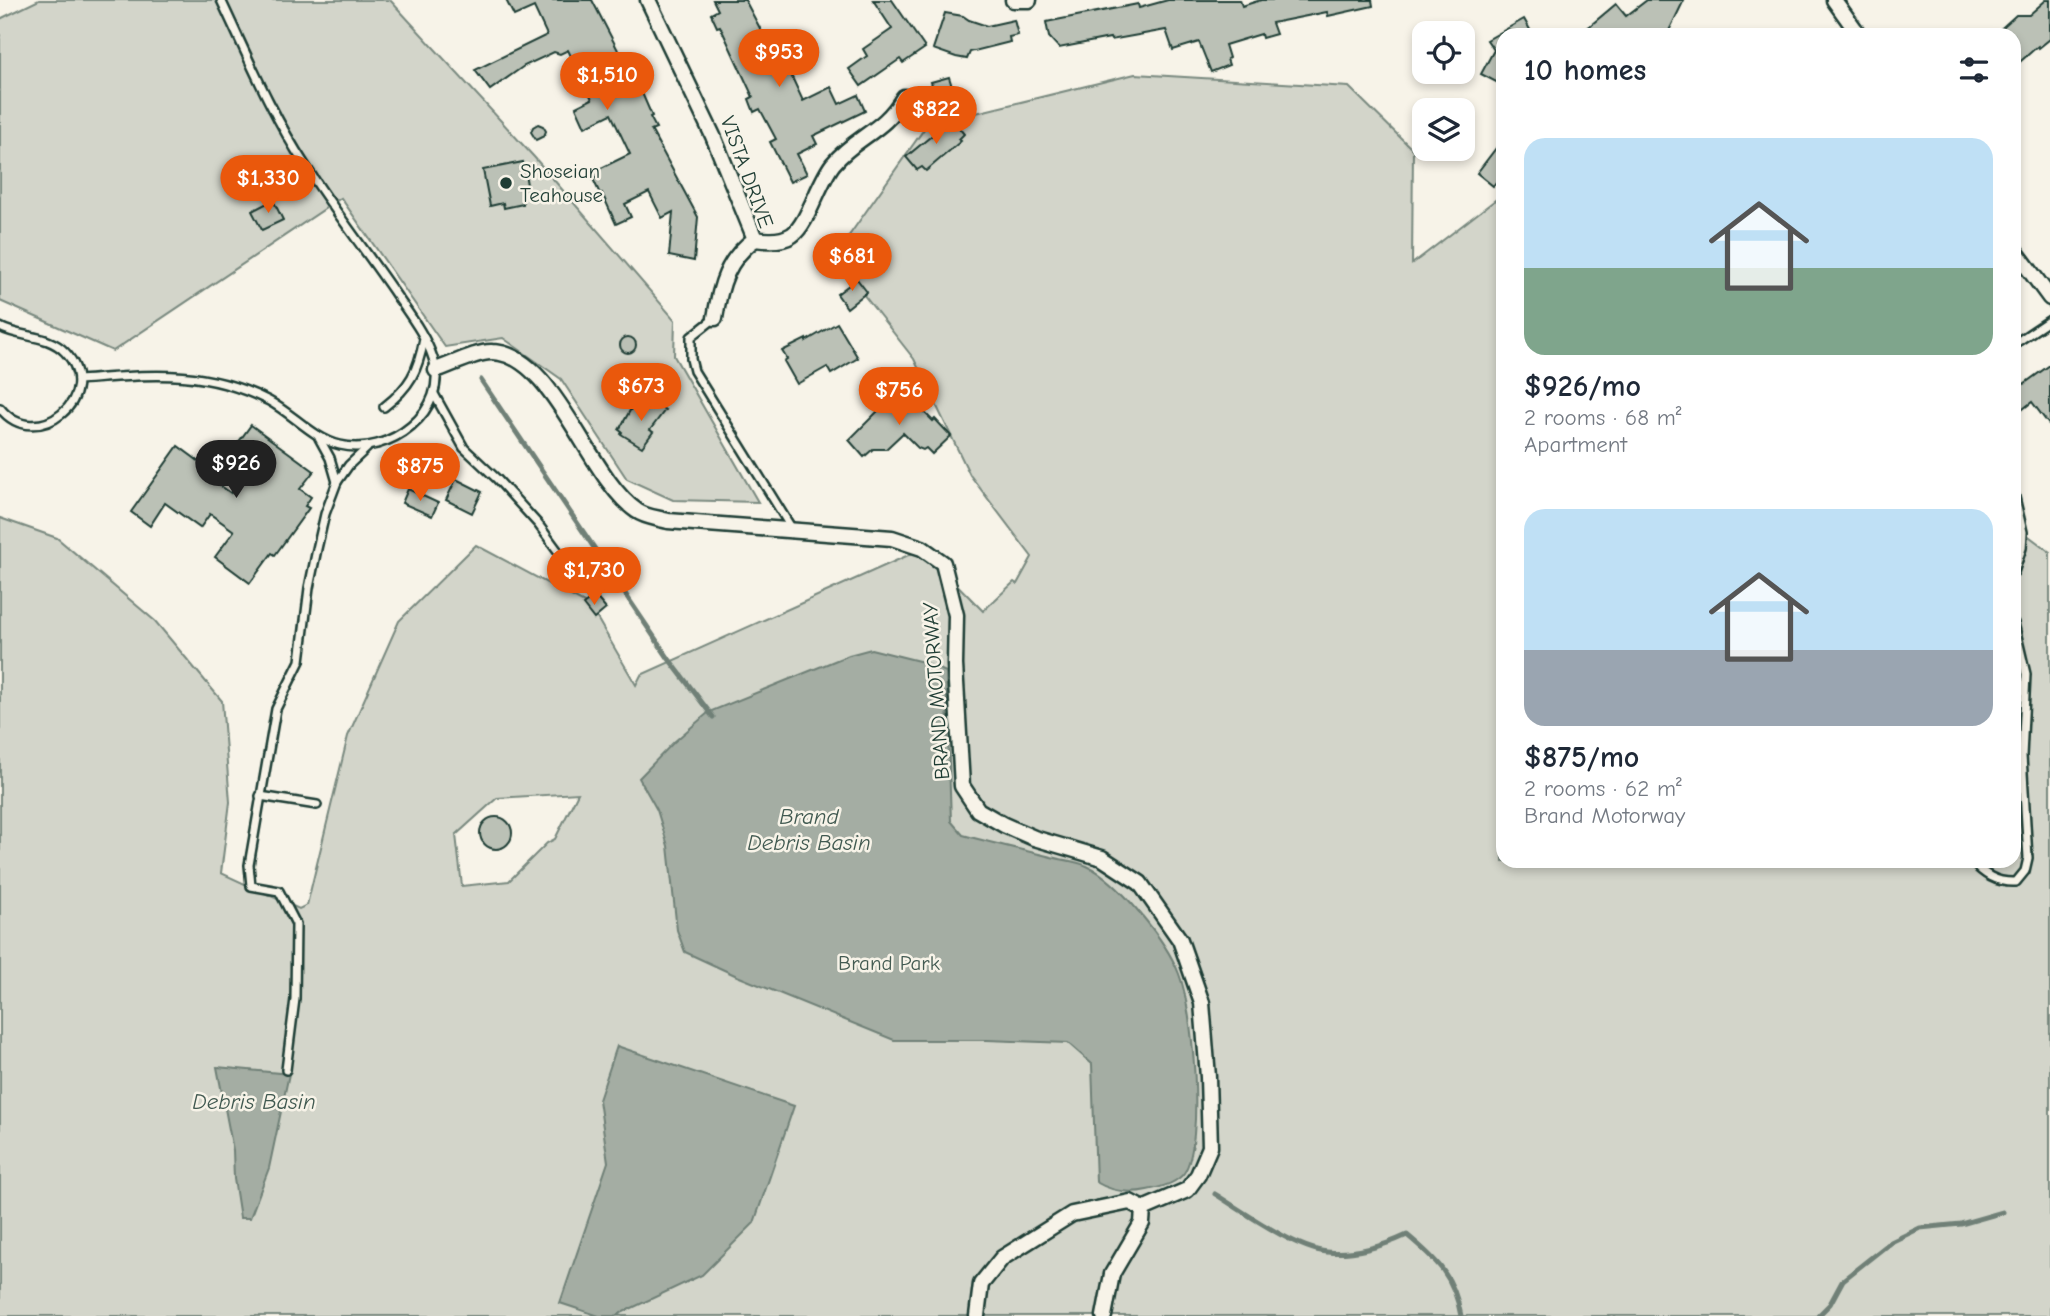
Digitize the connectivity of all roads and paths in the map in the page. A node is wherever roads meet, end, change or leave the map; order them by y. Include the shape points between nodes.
1 (220, 0) edge
2 (648, 0) edge
3 (1013, 0) edge
4 (1029, 0) edge
5 (1833, 0) edge
6 (1854, 28) edge
7 (904, 97) dead end
8 (755, 239) junction
9 (2021, 259) edge
10 (2050, 298) edge
11 (715, 318) joint
12 (2050, 320) edge
13 (0, 327) edge
14 (424, 339) junction
15 (2021, 339) edge
16 (436, 370) junction
17 (78, 380) junction
18 (434, 394) junction
19 (384, 407) dead end
20 (1, 411) edge
21 (319, 437) junction
22 (367, 448) junction
23 (337, 482) junction
24 (2021, 527) edge
25 (792, 529) junction
26 (2021, 551) edge
27 (569, 566) dead end
28 (2021, 653) edge
29 (260, 796) junction
30 (317, 805) dead end
31 (1978, 868) edge
32 (286, 1070) dead end
33 (1143, 1209) junction
34 (977, 1316) edge
35 (1104, 1316) edge

1 - 14 lane via 305,166
2 - 8 street, VISTA DRIVE via 713,136
3 - 4 street
5 - 6 street
7 - 8 street via 883,125 833,163 799,229 777,240
8 - 11 street, VISTA DRIVE via 743,247 726,271
9 - 10 street
11 - 25 lane via 691,337 694,371
12 - 15 lane
13 - 17 lane via 50,342 64,351
14 - 16 lane
14 - 19 lane via 410,381
16 - 18 lane
16 - 25 street, BRAND MOTORWAY via 491,351 514,356 543,380 617,493 639,512 667,522
17 - 20 lane via 75,398 66,412 48,423 15,422
17 - 21 lane via 154,374 221,382 281,408
18 - 22 lane via 422,416 396,439
18 - 27 lane via 464,448 538,524
21 - 22 lane
21 - 23 lane
22 - 23 lane
23 - 29 lane via 317,549 300,661 276,709
24 - 26 lane
25 - 33 street, BRAND MOTORWAY via 892,538 922,548 943,563 956,615 962,786 978,810 1004,825 1102,858 1140,883 1180,940 1202,1003 1210,1147 1187,1190
28 - 31 lane via 2026,674 2022,755 2028,858 2016,883 1996,880
29 - 30 lane
29 - 32 lane via 249,865 251,886 279,891 296,924 295,999
33 - 34 street, BRAND MOTORWAY via 1130,1202 1072,1214 1002,1258 981,1284
33 - 35 street via 1142,1223 1112,1274

